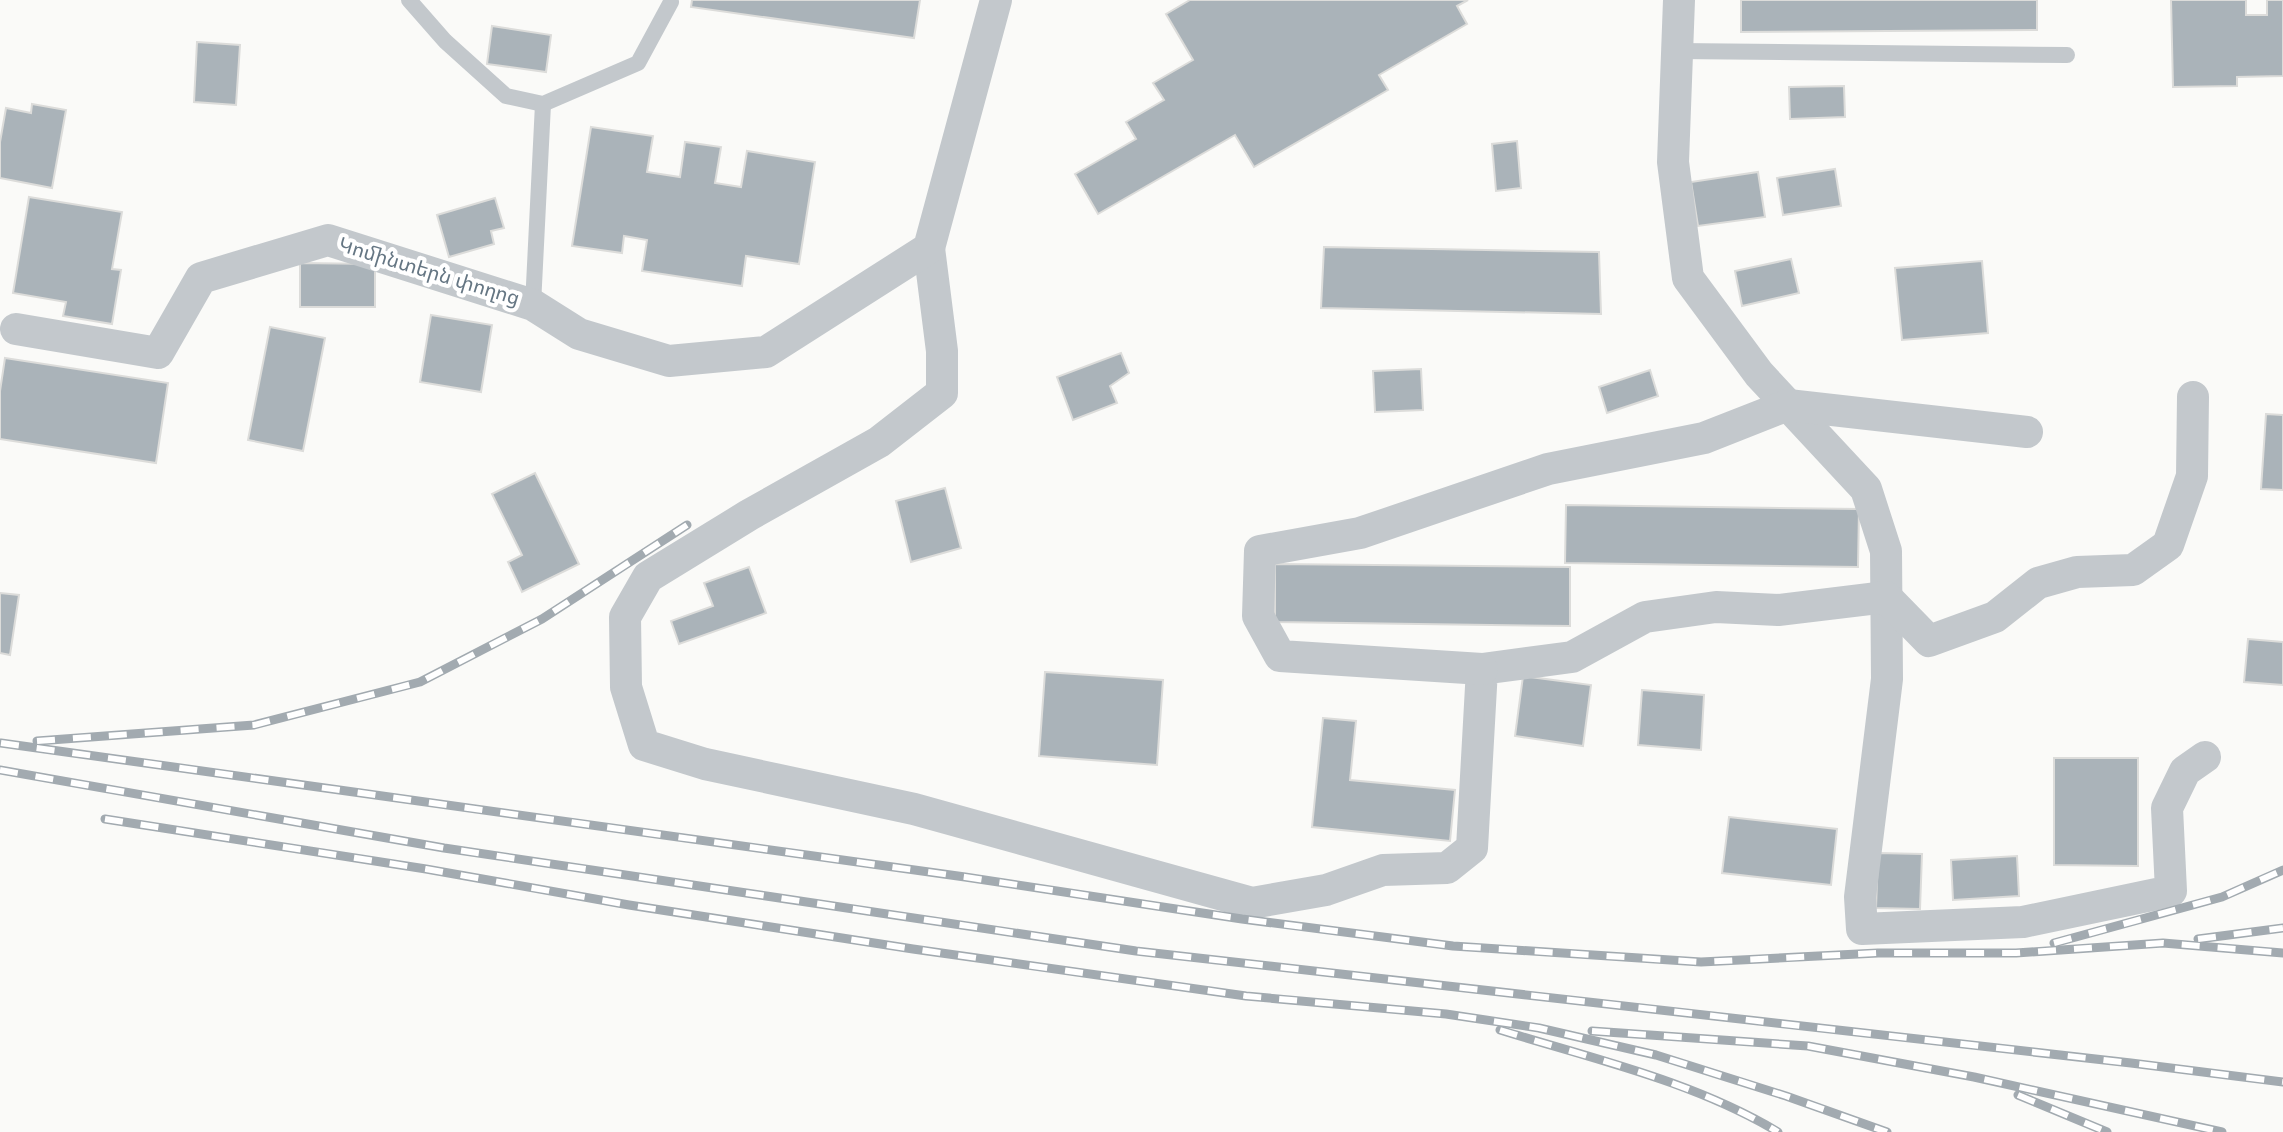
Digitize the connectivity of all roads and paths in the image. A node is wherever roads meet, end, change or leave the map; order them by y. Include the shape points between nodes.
1 (409, 0) edge
2 (996, 0) edge
3 (1679, 0) edge
4 (671, 2) dead end
5 (1677, 51) junction
6 (2067, 55) dead end
7 (543, 104) junction
8 (929, 248) junction
9 (533, 305) junction
10 (16, 329) dead end
11 (2193, 397) dead end
12 (1788, 405) junction
13 (2027, 432) dead end
14 (1886, 597) junction
15 (1482, 669) junction
16 (2205, 757) dead end

1 - 7 lane via 506,96
2 - 8 street
3 - 5 street
4 - 7 lane via 638,63
5 - 6 lane
5 - 12 street via 1673,162 1688,278
7 - 9 lane
8 - 9 street, Կոմինտերն փողոց via 766,352 669,361 579,334
8 - 15 street via 942,393 879,442 648,577 625,617 626,687 644,745 705,764 914,809 1252,903 1326,890 1383,870 1447,868 1472,848
9 - 10 street, Կոմինտերն փողոց via 328,240 201,278 158,353
11 - 14 street via 2192,476 2173,531 2168,545 2133,570 2077,572 2038,583 1995,617 1929,641
12 - 13 street
12 - 14 street via 1866,489 1886,551
12 - 15 street via 1704,438 1548,469 1360,533 1260,551 1258,616 1280,656
14 - 15 street via 1778,610 1716,607 1645,617 1572,657
14 - 16 street via 1887,679 1860,897 1862,929 2023,922 2171,891 2167,808 2185,771

